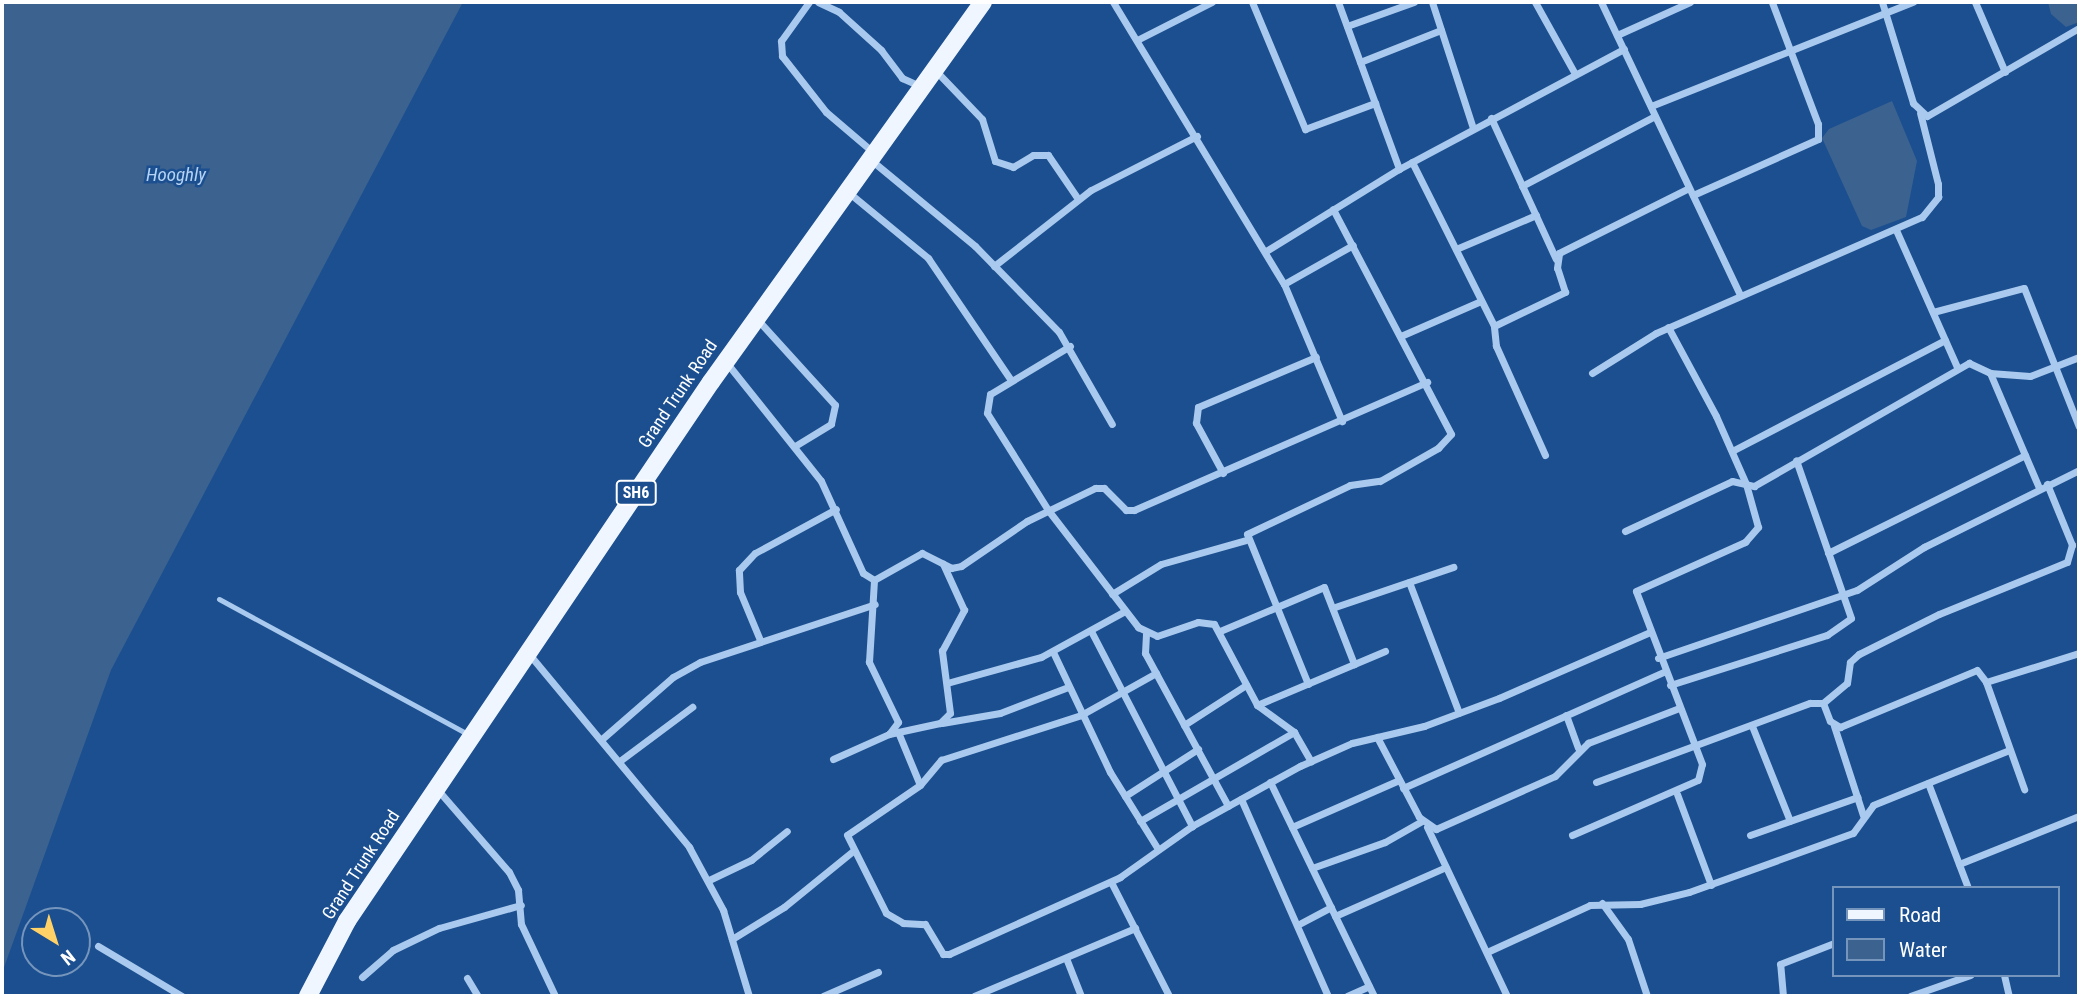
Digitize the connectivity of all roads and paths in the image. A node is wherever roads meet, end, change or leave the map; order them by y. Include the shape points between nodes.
1 (809, 2) edge
2 (818, 2) edge
3 (984, 2) edge
4 (1114, 2) edge
5 (1212, 2) edge
6 (1252, 2) edge
7 (1338, 2) edge
8 (1414, 2) edge
9 (1432, 2) edge
10 (1535, 2) edge
11 (1601, 2) edge
12 (1690, 2) edge
13 (1772, 2) edge
14 (1882, 2) edge
15 (1913, 2) edge
16 (1975, 2) edge
17 (1885, 12) junction
18 (1347, 26) junction
19 (2079, 28) edge
20 (1441, 30) junction
21 (1617, 35) junction
22 (1137, 40) junction
23 (1788, 48) junction
24 (1624, 49) junction
25 (1360, 62) junction
26 (935, 69) junction
27 (2005, 72) junction
28 (1575, 74) junction
29 (922, 87) junction
30 (1375, 103) junction
31 (1651, 106) junction
32 (1920, 113) junction
33 (1655, 116) junction
34 (1491, 118) junction
35 (1473, 128) junction
36 (1197, 136) junction
37 (872, 157) junction
38 (1412, 162) junction
39 (1399, 169) junction
40 (1522, 186) junction
41 (847, 192) junction
42 (1691, 192) junction
43 (1078, 198) junction
44 (1333, 209) junction
45 (1536, 215) junction
46 (1896, 230) junction
47 (1353, 245) junction
48 (1456, 249) junction
49 (1266, 250) junction
50 (1556, 259) junction
51 (995, 266) junction
52 (1284, 284) junction
53 (1740, 295) junction
54 (1481, 301) junction
55 (1933, 313) junction
56 (756, 318) junction
57 (1494, 326) junction
58 (1668, 327) junction
59 (1403, 335) junction
60 (1945, 340) junction
61 (1070, 346) junction
62 (1316, 357) junction
63 (2079, 357) edge
64 (725, 361) junction
65 (2055, 367) junction
66 (1957, 368) junction
67 (1592, 373) dead end
68 (1990, 373) junction
69 (1011, 380) junction
70 (1427, 382) junction
71 (1342, 421) junction
72 (1112, 424) dead end
73 (2079, 428) edge
74 (795, 446) junction
75 (1732, 451) junction
76 (1545, 455) dead end
77 (2025, 455) junction
78 (1796, 460) junction
79 (2079, 470) edge
80 (1223, 473) junction
81 (1746, 484) junction
82 (2047, 484) junction
83 (2039, 488) junction
84 (836, 509) junction
85 (1048, 510) junction
86 (1625, 531) dead end
87 (1246, 540) junction
88 (1828, 553) junction
89 (943, 563) junction
90 (1453, 567) dead end
91 (874, 580) junction
92 (1409, 582) junction
93 (1112, 594) junction
94 (1842, 596) junction
95 (219, 599) dead end
96 (875, 604) junction
97 (1273, 607) junction
98 (1335, 607) junction
99 (1125, 611) junction
100 (1091, 631) junction
101 (1220, 631) junction
102 (1648, 633) junction
103 (1146, 634) junction
104 (760, 640) junction
105 (1385, 651) dead end
106 (1053, 652) junction
107 (528, 653) junction
108 (2079, 653) edge
109 (1658, 657) junction
110 (1354, 664) junction
111 (1664, 671) junction
112 (1156, 673) junction
113 (1986, 682) junction
114 (947, 683) junction
115 (1308, 684) junction
116 (1246, 685) junction
117 (1670, 685) junction
118 (1068, 687) junction
119 (1121, 693) junction
120 (1823, 703) junction
121 (1257, 705) junction
122 (692, 707) dead end
123 (1679, 708) junction
124 (1459, 713) junction
125 (1081, 715) junction
126 (1566, 715) junction
127 (940, 723) junction
128 (1184, 725) junction
129 (1752, 726) junction
130 (1834, 726) junction
131 (898, 732) junction
132 (1294, 732) junction
133 (889, 734) junction
134 (472, 737) junction
135 (1377, 737) junction
136 (603, 738) junction
137 (1578, 748) junction
138 (1695, 748) junction
139 (1198, 749) junction
140 (2009, 750) junction
141 (833, 759) dead end
142 (621, 760) junction
143 (1311, 761) junction
144 (1161, 772) junction
145 (1213, 778) junction
146 (1270, 782) junction
147 (1596, 782) dead end
148 (1928, 783) junction
149 (1401, 784) junction
150 (920, 785) junction
151 (437, 789) junction
152 (2024, 789) dead end
153 (1677, 794) junction
154 (1125, 796) junction
155 (1857, 797) junction
156 (1177, 799) junction
157 (1241, 799) junction
158 (1228, 806) junction
159 (2079, 816) edge
160 (1864, 817) junction
161 (1140, 821) junction
162 (1790, 821) junction
163 (1424, 824) junction
164 (1192, 827) junction
165 (1292, 827) junction
166 (787, 831) dead end
167 (1572, 835) dead end
168 (1750, 835) dead end
169 (1158, 849) junction
170 (853, 851) junction
171 (1959, 864) junction
172 (1446, 867) junction
173 (1312, 868) junction
174 (709, 880) junction
175 (1111, 882) junction
176 (1712, 885) junction
177 (1967, 886) edge
178 (1602, 902) junction
179 (521, 905) junction
180 (1331, 907) junction
181 (1335, 916) junction
182 (1300, 923) junction
183 (1135, 928) junction
184 (732, 939) junction
185 (1832, 944) edge
186 (98, 946) dead end
187 (1487, 952) junction
188 (1066, 958) junction
189 (878, 972) dead end
190 (362, 977) dead end
191 (1964, 977) edge
192 (2004, 977) edge
193 (467, 978) dead end
194 (1369, 986) junction
195 (182, 996) edge
196 (308, 996) edge
197 (478, 996) edge
198 (555, 996) edge
199 (749, 996) edge
200 (823, 996) edge
201 (974, 996) edge
202 (1082, 996) edge
203 (1169, 996) edge
204 (1328, 996) edge
205 (1347, 996) edge
206 (1374, 996) edge
207 (1507, 996) edge
208 (1647, 996) edge
209 (1783, 996) edge
210 (1910, 996) edge
211 (2008, 996) edge

1 - 37 street via 781,41 782,56 826,112
2 - 29 street via 871,40 902,78
3 - 26 main road, Grand Trunk Road / SH6
4 - 22 street
5 - 22 street
6 - 30 street via 1305,129
7 - 18 street
8 - 18 street
9 - 20 street
10 - 28 street
11 - 21 street
12 - 21 street
13 - 23 street
14 - 17 street
15 - 17 street
16 - 27 street
17 - 23 street
17 - 32 street
18 - 25 street
19 - 27 street
20 - 25 street
20 - 35 street
21 - 24 street
22 - 36 street
23 - 31 street
23 - 42 street via 1818,124 1818,139
24 - 28 street
24 - 31 street
25 - 30 street
26 - 29 main road, Grand Trunk Road / SH6
26 - 43 street via 982,119 995,161 1013,167 1033,155 1048,155
27 - 32 street via 1927,116
28 - 34 street
29 - 37 main road, Grand Trunk Road / SH6
30 - 39 street
31 - 33 street
32 - 46 street via 1938,197 1931,209
33 - 40 street
33 - 42 street
34 - 35 street
34 - 40 street
35 - 38 street
36 - 43 street
36 - 49 street
37 - 41 main road, Grand Trunk Road / SH6
37 - 51 street
38 - 39 street
38 - 48 street
39 - 44 street
40 - 45 street
41 - 56 main road, Grand Trunk Road / SH6
41 - 69 street via 928,258
42 - 50 street via 1567,248
42 - 53 street
43 - 51 street
44 - 47 street
44 - 49 street
45 - 48 street
45 - 50 street
46 - 53 street
46 - 55 street
47 - 52 street
47 - 59 street
48 - 54 street
49 - 52 street
50 - 57 street via 1565,292
51 - 61 street
52 - 62 street
53 - 58 street
54 - 57 street
54 - 59 street
55 - 60 street
55 - 65 street via 2024,288
56 - 64 main road, Grand Trunk Road / SH6
56 - 74 street via 835,405 831,424
57 - 76 street via 1496,346
58 - 67 street
58 - 75 street
59 - 70 street
60 - 66 street
60 - 75 street
61 - 69 street
61 - 72 street
62 - 71 street
62 - 80 street via 1198,407 1196,423
63 - 65 street
64 - 74 street
64 - 107 main road, Grand Trunk Road / SH6
65 - 68 street via 2029,376
65 - 73 street
66 - 68 street via 1976,364
66 - 78 street
68 - 77 street
69 - 85 street via 990,394 987,413
70 - 71 street
70 - 87 street via 1451,428 1438,448 1380,481 1350,485 1254,529
71 - 80 street
74 - 84 street
75 - 81 street
77 - 83 street
77 - 88 street
78 - 81 street via 1763,481
78 - 88 street
79 - 82 street
80 - 85 street via 1133,510 1126,510 1104,488 1095,488
81 - 86 street via 1732,481
81 - 102 street via 1758,520 1754,537 1642,584 1637,601
82 - 83 street
82 - 120 street via 2072,545 2067,562 1859,654 1850,662 1847,683
83 - 94 street
84 - 91 street via 860,567
84 - 104 street via 755,553 739,570 740,592
85 - 89 street via 975,559 951,568
85 - 93 street
87 - 93 street via 1161,564
87 - 97 street
88 - 94 street
89 - 91 street via 922,553
89 - 114 street via 964,610 942,651
90 - 92 street
91 - 96 street
92 - 98 street
92 - 124 street
93 - 99 street
94 - 109 street
94 - 117 street via 1851,618 1838,631
95 - 134 lane
96 - 104 street
96 - 133 street via 869,662 898,722
97 - 98 street via 1324,587
97 - 101 street
97 - 115 street
98 - 110 street
99 - 100 street
99 - 103 street
100 - 106 street
100 - 119 street
101 - 103 street via 1206,621
101 - 116 street
102 - 109 street
102 - 124 street
103 - 112 street via 1143,645
104 - 136 street via 685,669
105 - 110 street
106 - 114 street
106 - 118 street
107 - 134 main road, Grand Trunk Road / SH6
107 - 136 street
108 - 113 street
109 - 111 street
110 - 115 street
111 - 117 street
111 - 126 street
112 - 119 street
112 - 128 street
113 - 130 street via 1977,670
113 - 140 street
114 - 127 street via 950,713
115 - 121 street
116 - 121 street
116 - 128 street
117 - 123 street
118 - 125 street
118 - 127 street via 1000,713
119 - 125 street
119 - 144 street
120 - 129 street
120 - 130 street
121 - 132 street
122 - 142 street
123 - 137 street
123 - 138 street
124 - 135 street
125 - 150 street via 951,755
125 - 154 street
126 - 137 street
126 - 149 street
127 - 131 street
128 - 139 street
129 - 138 street
129 - 162 street
130 - 155 street
131 - 133 street
131 - 150 street
132 - 143 street
132 - 145 street
133 - 141 street
134 - 151 main road, Grand Trunk Road / SH6
135 - 143 street
135 - 149 street
136 - 142 street
137 - 163 street via 1555,776 1452,823
138 - 147 street
138 - 153 street via 1702,772
139 - 144 street
139 - 145 street
140 - 148 street
140 - 152 street
142 - 174 street
143 - 146 street
144 - 154 street
144 - 156 street
145 - 156 street
145 - 158 street
146 - 157 street
146 - 165 street
148 - 160 street via 1873,805
148 - 171 street
149 - 163 street
149 - 165 street
150 - 170 street via 849,830
151 - 179 street via 499,857
151 - 196 main road, Grand Trunk Road / SH6 via 348,921
153 - 167 street
153 - 176 street
154 - 161 street
155 - 160 street
155 - 162 street
156 - 161 street
156 - 164 street
157 - 158 street
157 - 182 street
158 - 164 street
159 - 171 street
160 - 176 street via 1853,833
161 - 169 street
162 - 168 street
163 - 172 street
163 - 173 street
164 - 169 street
165 - 173 street
166 - 174 street via 751,860
169 - 175 street
170 - 175 street via 886,913 903,922 925,924 943,954
170 - 184 street via 784,906
171 - 177 street
172 - 181 street
172 - 187 street
173 - 180 street
174 - 184 street
175 - 183 street
176 - 178 street via 1640,904
178 - 187 street
178 - 208 street via 1628,939
179 - 190 street via 476,914 420,936 393,950
179 - 198 street via 521,924
180 - 181 street
180 - 182 street
181 - 194 street
182 - 204 street
183 - 188 street
183 - 203 street
184 - 199 street
185 - 209 street via 1780,964
186 - 195 street
187 - 207 street
188 - 201 street
188 - 202 street
189 - 200 street
191 - 210 street
192 - 211 street
193 - 197 street
194 - 205 street
194 - 206 street

